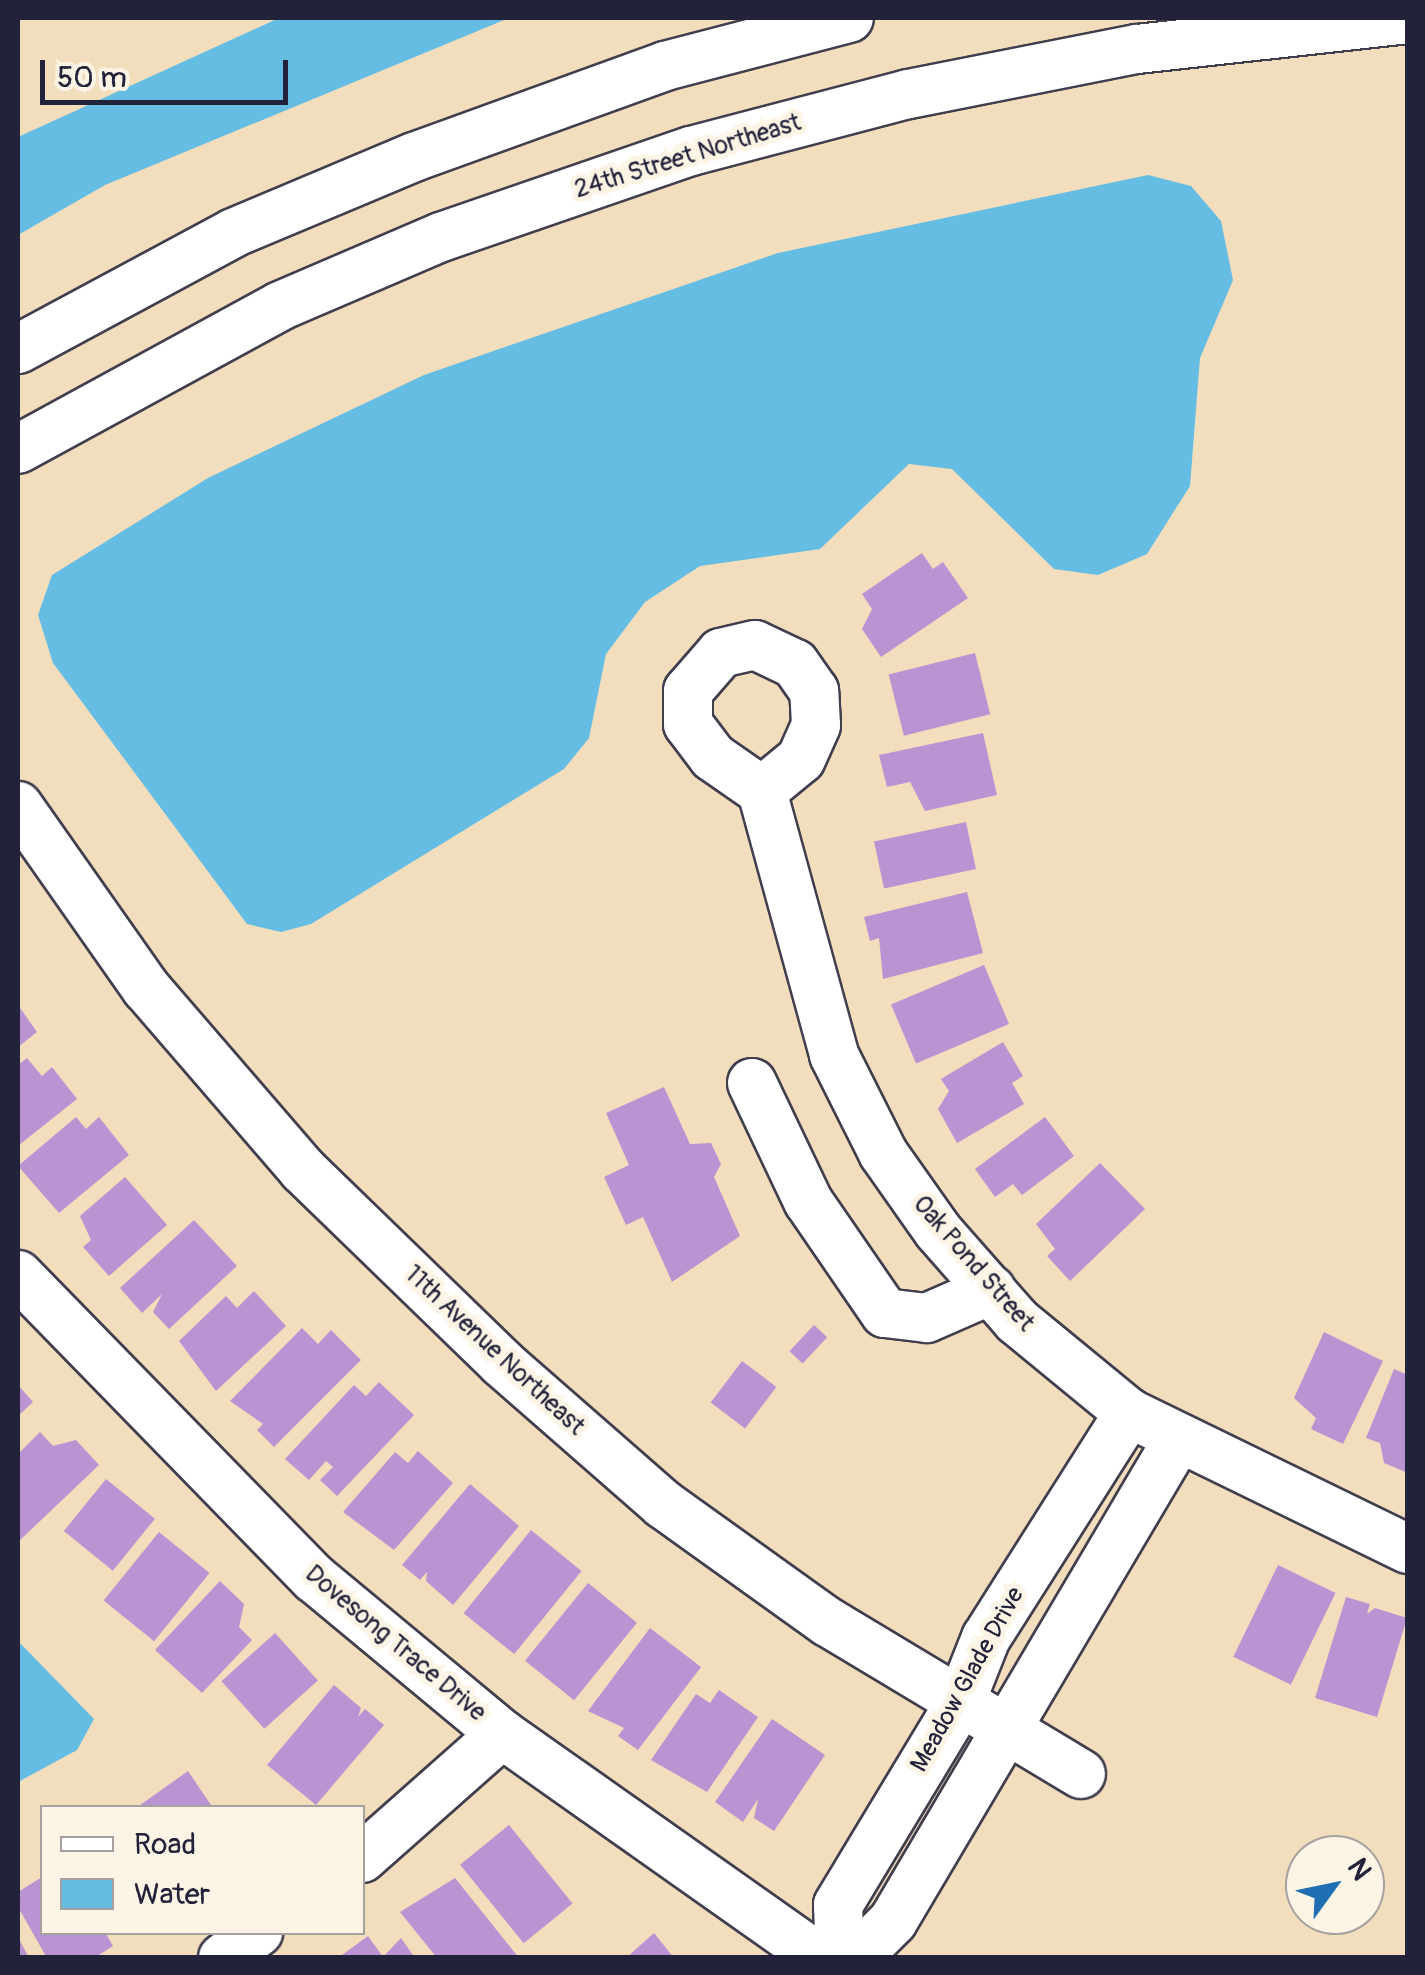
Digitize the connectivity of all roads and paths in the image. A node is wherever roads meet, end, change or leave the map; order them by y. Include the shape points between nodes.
1 (849, 18) edge
2 (1408, 19) edge
3 (18, 348) edge
4 (18, 449) edge
5 (762, 792) dead end
6 (18, 806) edge
7 (752, 1083) dead end
8 (18, 1276) edge
9 (990, 1290) junction
10 (1129, 1413) junction
11 (1177, 1442) junction
12 (1408, 1548) edge
13 (960, 1702) junction
14 (1008, 1730) junction
15 (502, 1734) junction
16 (1081, 1774) dead end
17 (365, 1855) edge
18 (254, 1935) edge
19 (223, 1958) edge
20 (820, 1958) edge
21 (840, 1958) edge
22 (856, 1958) edge

1 - 3 street via 666,66 414,157 234,233
2 - 4 street, 24th Street Northeast via 1137,50 908,94 691,151 441,237 280,306
5 - 9 street, Oak Pond Street via 834,1055 883,1152
6 - 13 street, 11th Avenue Northeast via 146,988 291,1156 502,1363 663,1504
7 - 9 street via 808,1201 885,1312 927,1318
8 - 15 street, Dovesong Trace Drive via 301,1565
9 - 10 street, Oak Pond Street
10 - 11 street, Oak Pond Street
10 - 13 street, Meadow Glade Drive via 986,1638
11 - 12 street, Oak Pond Street
11 - 14 street
13 - 14 street, 11th Avenue Northeast
13 - 21 street, Meadow Glade Drive via 838,1904
14 - 16 street, 11th Avenue Northeast
14 - 22 street via 893,1922
15 - 17 street
15 - 20 street, Dovesong Trace Drive
18 - 19 street

